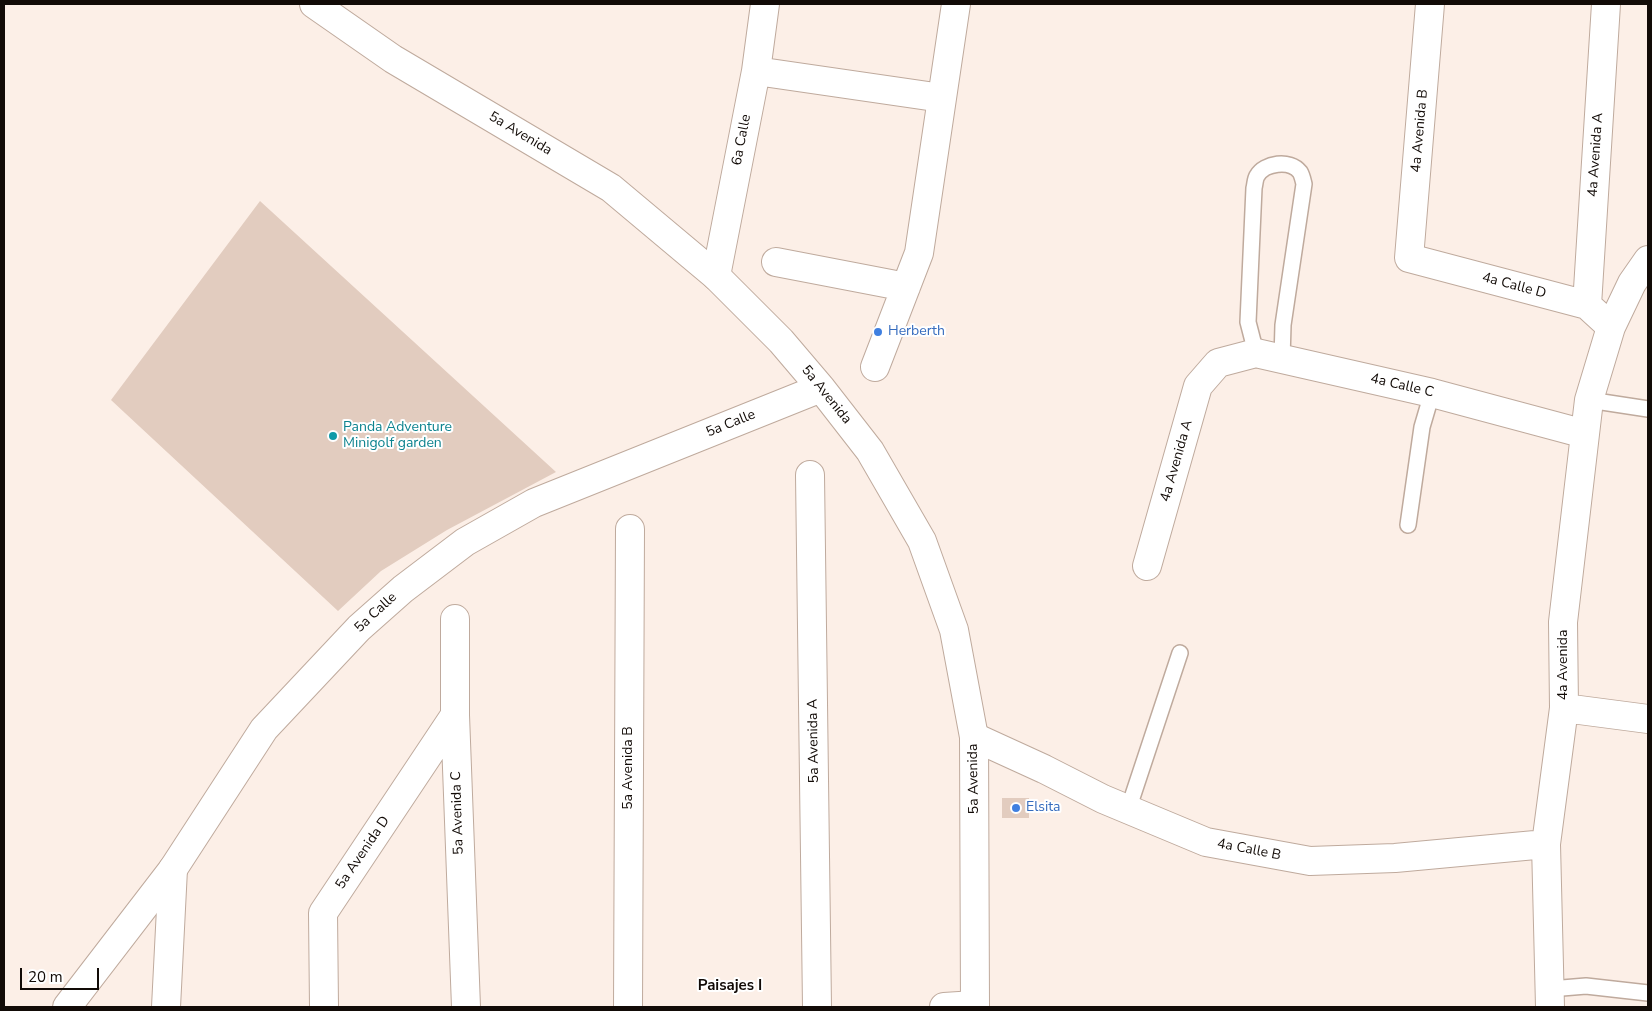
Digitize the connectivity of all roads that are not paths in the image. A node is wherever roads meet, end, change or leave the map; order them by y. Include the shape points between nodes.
1 (314, 4) edge
2 (765, 4) edge
3 (956, 4) edge
4 (1430, 4) edge
5 (1606, 4) edge
6 (756, 71) junction
7 (942, 98) junction
8 (1409, 258) joint
9 (1648, 260) edge
10 (776, 262) dead end
11 (716, 276) junction
12 (906, 286) junction
13 (1587, 305) junction
14 (1611, 327) junction
15 (1256, 353) junction
16 (1282, 359) junction
17 (1218, 363) joint
18 (875, 367) dead end
19 (821, 388) junction
20 (1432, 393) junction
21 (1590, 400) junction
22 (1648, 409) edge
23 (1585, 434) junction
24 (810, 475) dead end
25 (1408, 524) dead end
26 (630, 528) dead end
27 (1147, 566) dead end
28 (454, 619) dead end
29 (1180, 653) dead end
30 (1564, 708) junction
31 (455, 715) junction
32 (1648, 719) edge
33 (974, 737) junction
34 (1128, 810) junction
35 (1546, 844) junction
36 (173, 869) junction
37 (1648, 993) edge
38 (1550, 998) edge
39 (975, 1006) edge
40 (67, 1007) edge
41 (166, 1007) edge
42 (324, 1007) edge
43 (466, 1007) edge
44 (628, 1007) edge
45 (817, 1007) edge
46 (944, 1007) edge

1 - 11 street, 5a Avenida via 394,59 611,188
2 - 6 street, 6a Calle
3 - 7 street
4 - 8 street, 4a Avenida B
5 - 13 street, 4a Avenida A
6 - 7 street
6 - 11 street, 6a Calle
7 - 12 street via 919,253
8 - 13 street, 4a Calle D
9 - 14 street via 1632,283
10 - 12 street
11 - 19 street, 5a Avenida via 781,341
12 - 18 street
13 - 14 street, 4a Calle D
14 - 21 street, 4a Avenida
15 - 16 street, 4a Calle C
15 - 16 lane via 1248,322 1254,188 1257,176 1265,168 1279,164 1292,166 1300,172 1304,184 1282,325
15 - 17 street, 4a Calle C
16 - 20 street, 4a Calle C
17 - 27 street, 4a Avenida A via 1198,386
19 - 33 street, 5a Avenida via 870,451 922,541 954,630
19 - 36 street, 5a Calle via 534,503 465,542 403,589 359,628 264,729
20 - 23 street, 4a Calle C
20 - 25 lane via 1422,427
21 - 22 lane
21 - 23 street, 4a Avenida
23 - 30 street, 4a Avenida via 1563,622
24 - 45 street, 5a Avenida A
26 - 44 street, 5a Avenida B
28 - 31 street, 5a Avenida C
29 - 34 lane
30 - 32 street
30 - 35 street, 4a Avenida
31 - 42 street, 5a Avenida D via 323,913
31 - 43 street, 5a Avenida C
33 - 34 street, 4a Calle B
33 - 39 street, 5a Avenida
34 - 35 street, 4a Calle B via 1206,842 1310,861 1394,858
35 - 38 street, 4a Avenida
36 - 40 street, 5a Calle
36 - 41 street
37 - 38 lane via 1586,986
39 - 46 street

